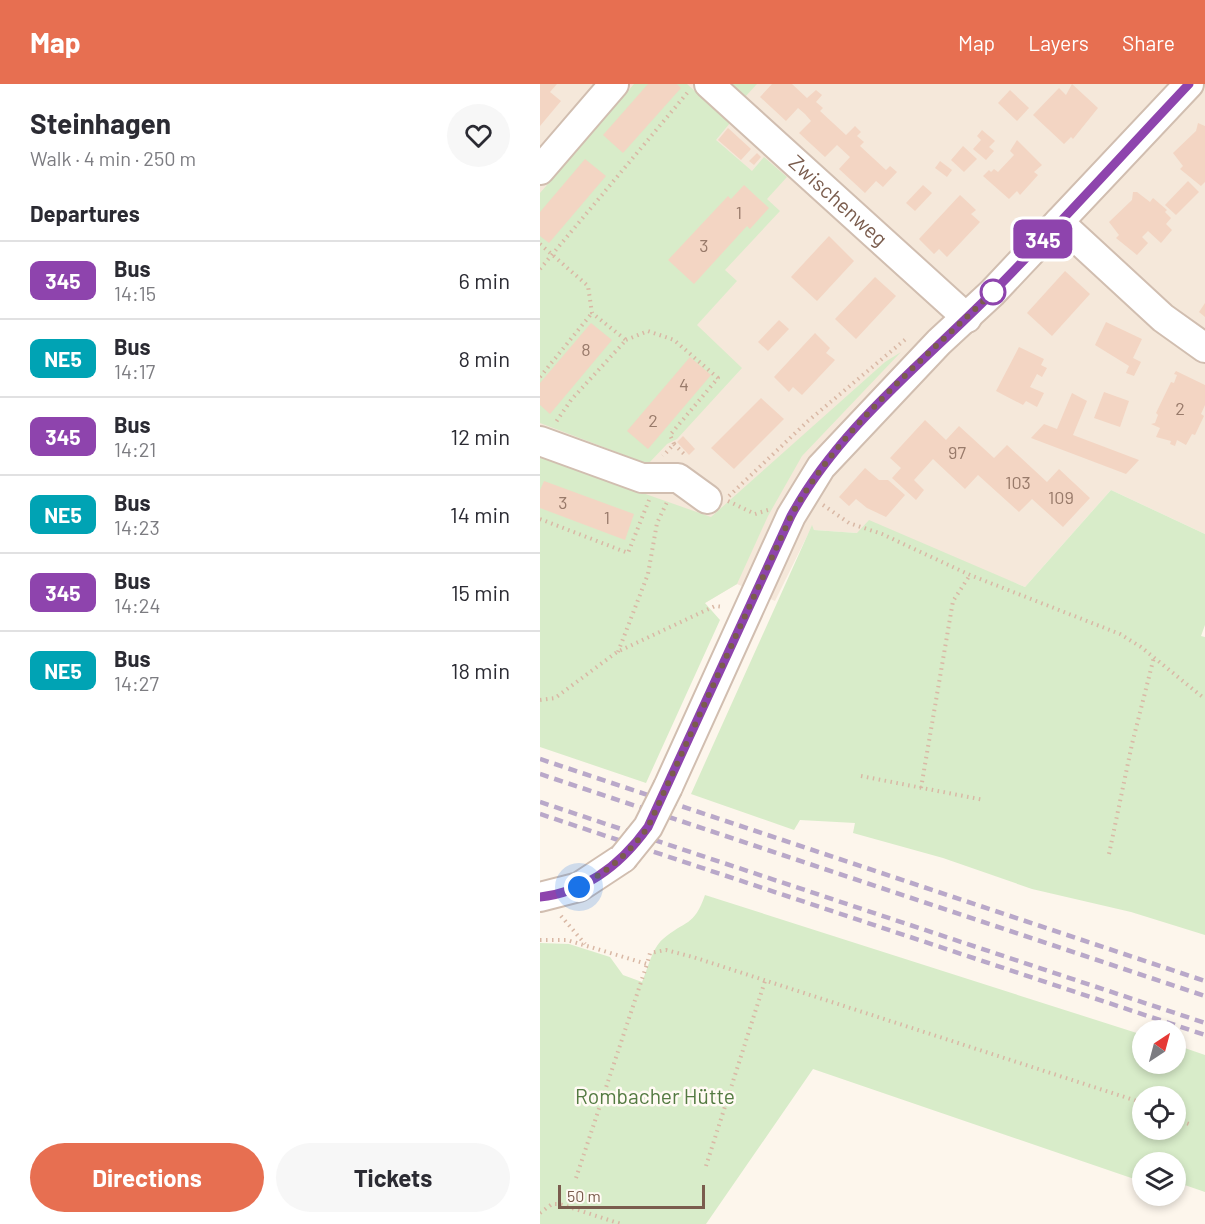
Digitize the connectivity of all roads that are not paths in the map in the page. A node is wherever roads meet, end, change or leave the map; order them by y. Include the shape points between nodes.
1 (709, 84) edge
2 (1189, 84) edge
3 (607, 86) edge
4 (540, 170) edge
5 (1059, 222) junction
6 (967, 318) junction
7 (1205, 348) edge
8 (541, 441) edge
9 (716, 499) road end
10 (549, 905) edge

1 - 6 street, Zwischenweg
2 - 5 street
3 - 4 street
5 - 6 street
5 - 7 street via 1163,318
6 - 10 street, bridge via 939,342 821,467 791,516 648,827 623,858
8 - 9 street

